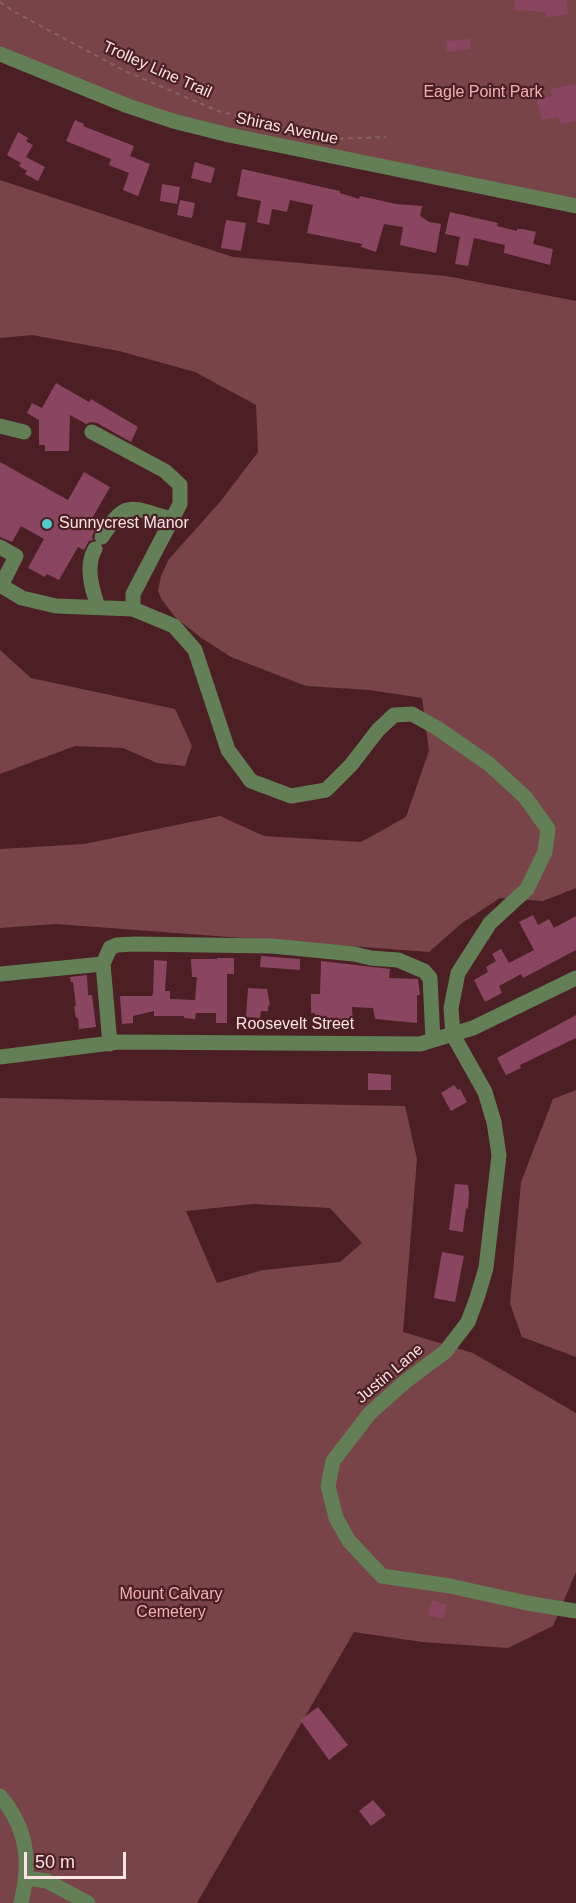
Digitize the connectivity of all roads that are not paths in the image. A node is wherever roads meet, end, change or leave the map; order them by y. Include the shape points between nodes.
1 (0, 54) edge
2 (576, 206) edge
3 (0, 426) edge
4 (24, 432) dead end
5 (92, 432) dead end
6 (171, 519) junction
7 (0, 547) edge
8 (0, 586) edge
9 (98, 607) junction
10 (133, 609) junction
11 (103, 964) junction
12 (0, 974) edge
13 (576, 978) edge
14 (453, 1035) junction
15 (433, 1040) junction
16 (110, 1044) junction
17 (0, 1057) edge
18 (576, 1611) edge
19 (0, 1796) edge
20 (27, 1878) junction
21 (21, 1903) edge
22 (88, 1903) edge

1 - 2 street, Shiras Avenue via 173,121
3 - 4 street
5 - 6 street via 165,471 180,485 180,504
6 - 9 street via 131,509 123,510 114,519 90,557
6 - 10 street via 133,594
7 - 8 street via 16,556
8 - 9 street via 22,598 56,606
9 - 10 street
10 - 14 street via 174,626 195,650 228,750 251,781 291,796 326,790 378,729 394,715 412,714 489,764 525,797 548,829 545,852 528,890 490,923 459,973 451,1008
11 - 12 street
11 - 15 street via 110,948 135,944 272,946 399,960 424,971 430,978
11 - 16 street
13 - 14 street, Roosevelt Street
14 - 15 street, Roosevelt Street
14 - 18 street, Justin Lane via 485,1092 499,1155 486,1268 468,1322 445,1352 370,1413 333,1461 328,1486 340,1526 382,1576
15 - 16 street, Roosevelt Street via 420,1044
16 - 17 street, Roosevelt Street
19 - 20 street via 19,1825 27,1855
20 - 21 street
20 - 22 street via 47,1881

